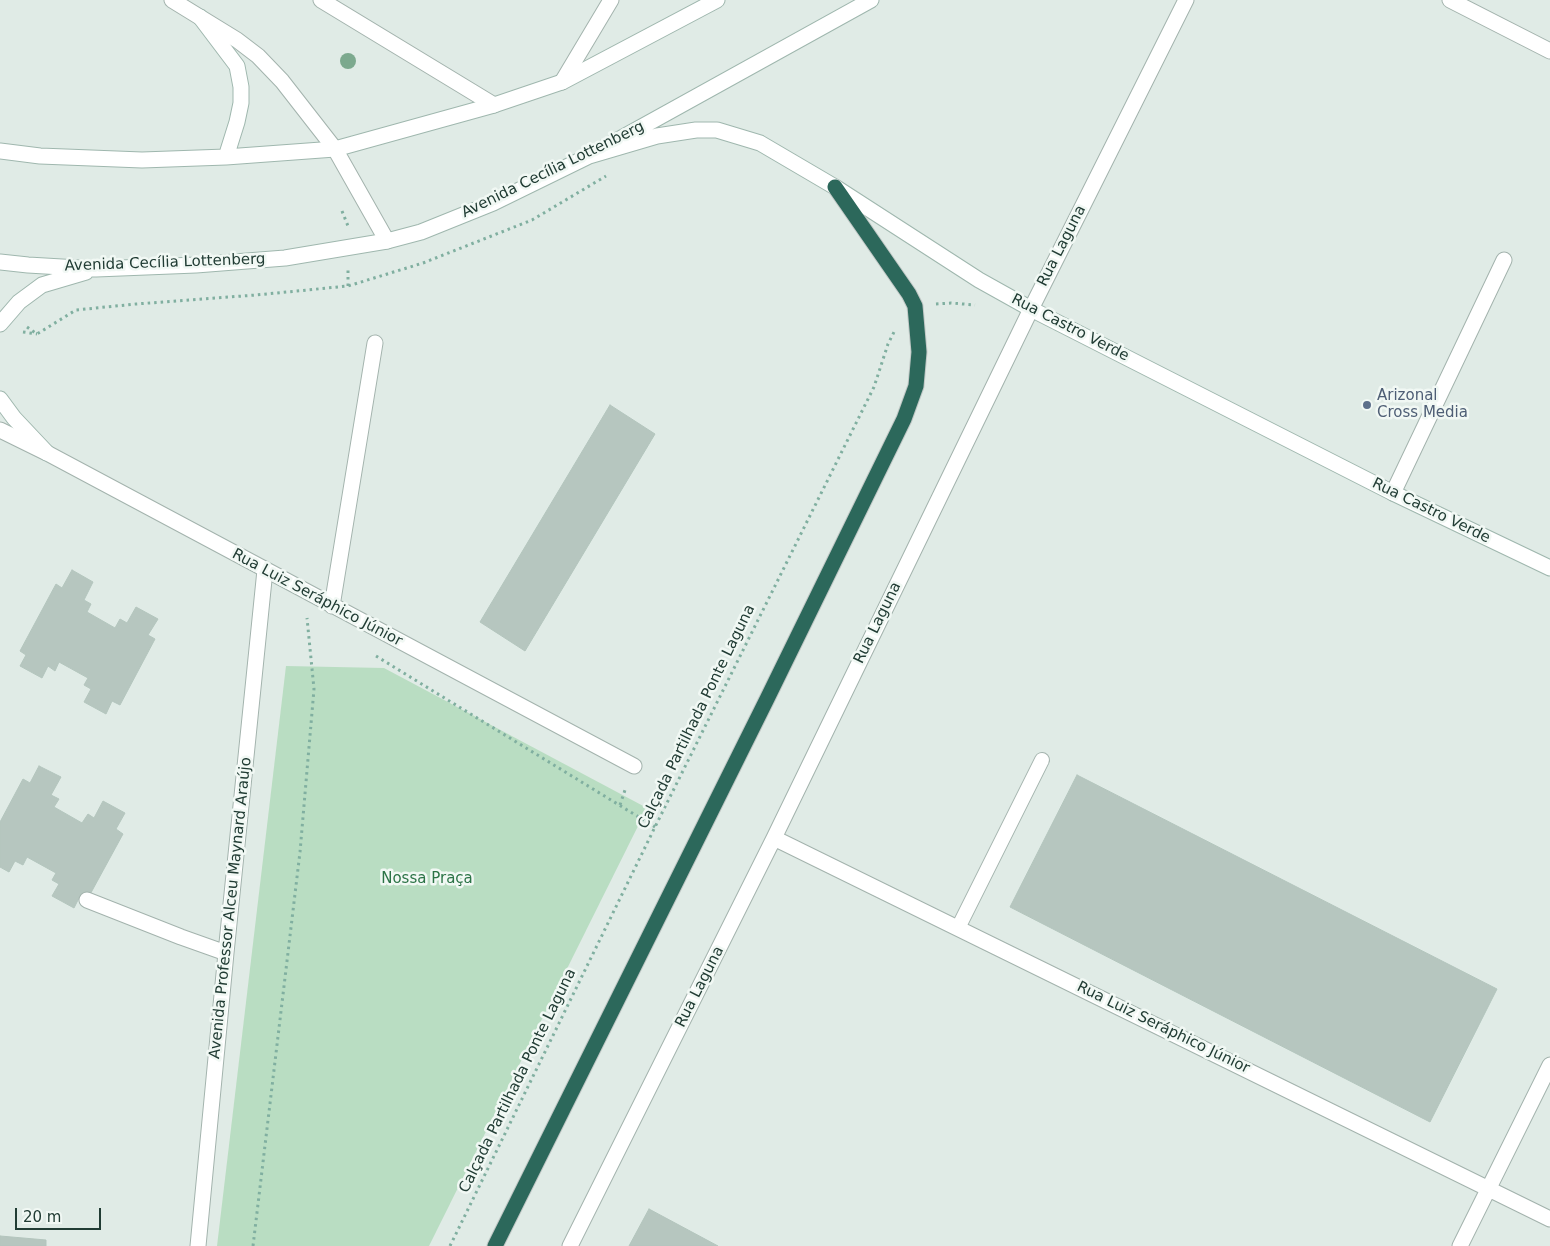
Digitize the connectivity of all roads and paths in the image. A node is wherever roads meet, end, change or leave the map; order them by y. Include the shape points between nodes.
1 (172, 0) edge
2 (321, 0) edge
3 (610, 0) edge
4 (717, 0) edge
5 (871, 0) edge
6 (1186, 0) edge
7 (1450, 0) edge
8 (200, 17) junction
9 (1550, 51) edge
10 (562, 82) junction
11 (494, 105) junction
12 (335, 149) junction
13 (0, 151) edge
14 (589, 156) junction
15 (226, 157) junction
16 (612, 172) dead end
17 (835, 187) junction
18 (340, 205) dead end
19 (386, 241) junction
20 (348, 248) junction
21 (1504, 260) dead end
22 (0, 262) edge
23 (96, 269) junction
24 (348, 286) junction
25 (977, 305) dead end
26 (915, 306) junction
27 (1030, 309) junction
28 (4, 318) edge
29 (375, 343) dead end
30 (0, 399) edge
31 (0, 430) edge
32 (47, 453) junction
33 (1393, 493) junction
34 (1550, 568) edge
35 (265, 570) junction
36 (332, 606) junction
37 (315, 619) dead end
38 (374, 655) dead end
39 (1042, 760) dead end
40 (634, 766) dead end
41 (654, 827) junction
42 (774, 838) junction
43 (87, 900) dead end
44 (958, 928) junction
45 (226, 953) junction
46 (1550, 1065) edge
47 (1489, 1188) junction
48 (1550, 1219) edge
49 (198, 1246) edge
50 (253, 1246) edge
51 (450, 1246) edge
52 (495, 1246) edge
53 (570, 1246) edge
54 (1460, 1246) edge

1 - 8 street
2 - 11 street
3 - 10 street
4 - 10 street
5 - 14 street, Avenida Cecília Lottenberg
6 - 27 street, Rua Laguna
7 - 9 street
8 - 12 street via 264,62
8 - 15 street via 236,66 241,87 237,122
10 - 11 street
11 - 12 street
12 - 15 street
12 - 19 street
13 - 15 street via 142,160
14 - 17 street, Rua Castro Verde via 657,136 717,130 760,143
14 - 19 street, Avenida Cecília Lottenberg via 493,203 421,232
16 - 24 path via 532,220 423,263
17 - 26 highway
17 - 27 street, Rua Castro Verde
18 - 20 path via 349,227
19 - 20 street, Avenida Cecília Lottenberg
20 - 23 street, Avenida Cecília Lottenberg via 285,258
20 - 24 path
21 - 33 street
22 - 23 street, Avenida Cecília Lottenberg
23 - 28 street via 42,285
24 - 28 path via 76,310 37,334
25 - 26 path
26 - 41 path, Calçada Partilhada Ponte Laguna via 900,320 888,344 874,387
26 - 52 highway via 919,352 916,386 904,419
27 - 33 street, Rua Castro Verde
27 - 42 street, Rua Laguna
29 - 36 street
30 - 32 street
31 - 32 street, Rua Luiz Seráphico Júnior
32 - 35 street, Rua Luiz Seráphico Júnior
33 - 34 street, Rua Castro Verde
35 - 36 street, Rua Luiz Seráphico Júnior
35 - 45 street, Avenida Professor Alceu Maynard Araújo
36 - 40 street, Rua Luiz Seráphico Júnior
37 - 50 path via 307,614 314,689 300,852
38 - 41 path
39 - 44 lane
41 - 51 path, Calçada Partilhada Ponte Laguna
42 - 44 street, Rua Luiz Seráphico Júnior
42 - 53 street, Rua Laguna
43 - 45 street
44 - 47 street, Rua Luiz Seráphico Júnior
45 - 49 street, Avenida Professor Alceu Maynard Araújo
46 - 47 street
47 - 48 street, Rua Luiz Seráphico Júnior
47 - 54 street

